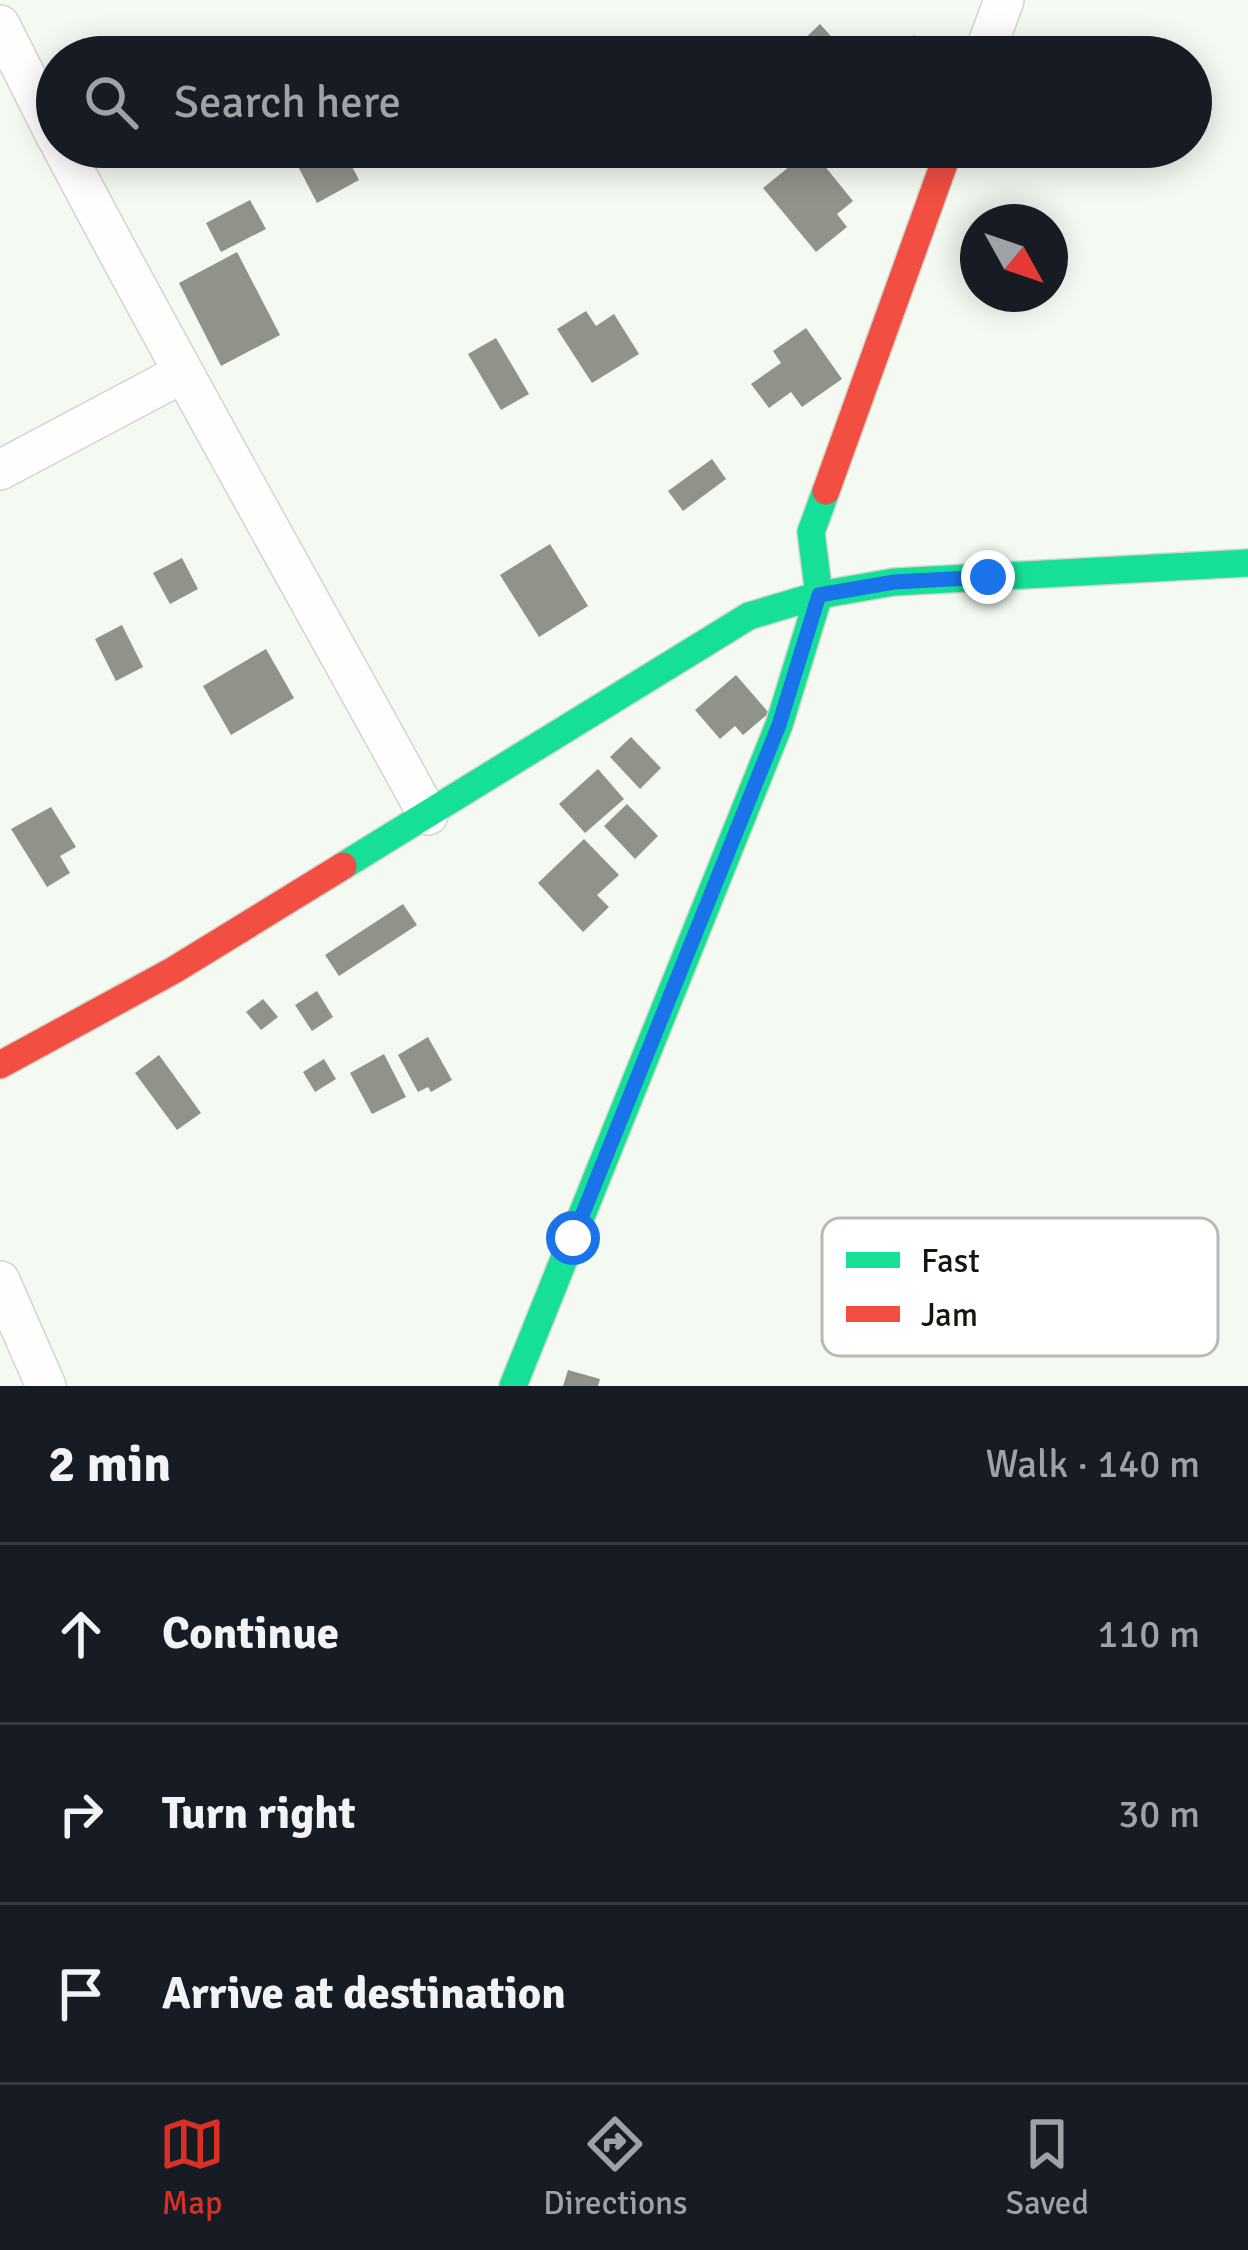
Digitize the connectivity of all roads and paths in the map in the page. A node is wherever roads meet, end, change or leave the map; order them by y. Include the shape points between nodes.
1 (1004, 0) edge
2 (0, 25) edge
3 (991, 36) edge
4 (36, 96) edge
5 (73, 168) edge
6 (942, 168) edge
7 (181, 374) junction
8 (0, 470) edge
9 (1248, 563) edge
10 (819, 595) junction
11 (428, 815) junction
12 (0, 1065) edge
13 (0, 1281) edge
14 (46, 1386) edge
15 (513, 1386) edge

1 - 3 street
2 - 4 street
5 - 7 street
6 - 10 main road via 812,532
7 - 8 street
7 - 11 street
9 - 10 main road via 894,582
10 - 11 main road via 749,616
10 - 15 main road via 779,725
11 - 12 main road
13 - 14 street

